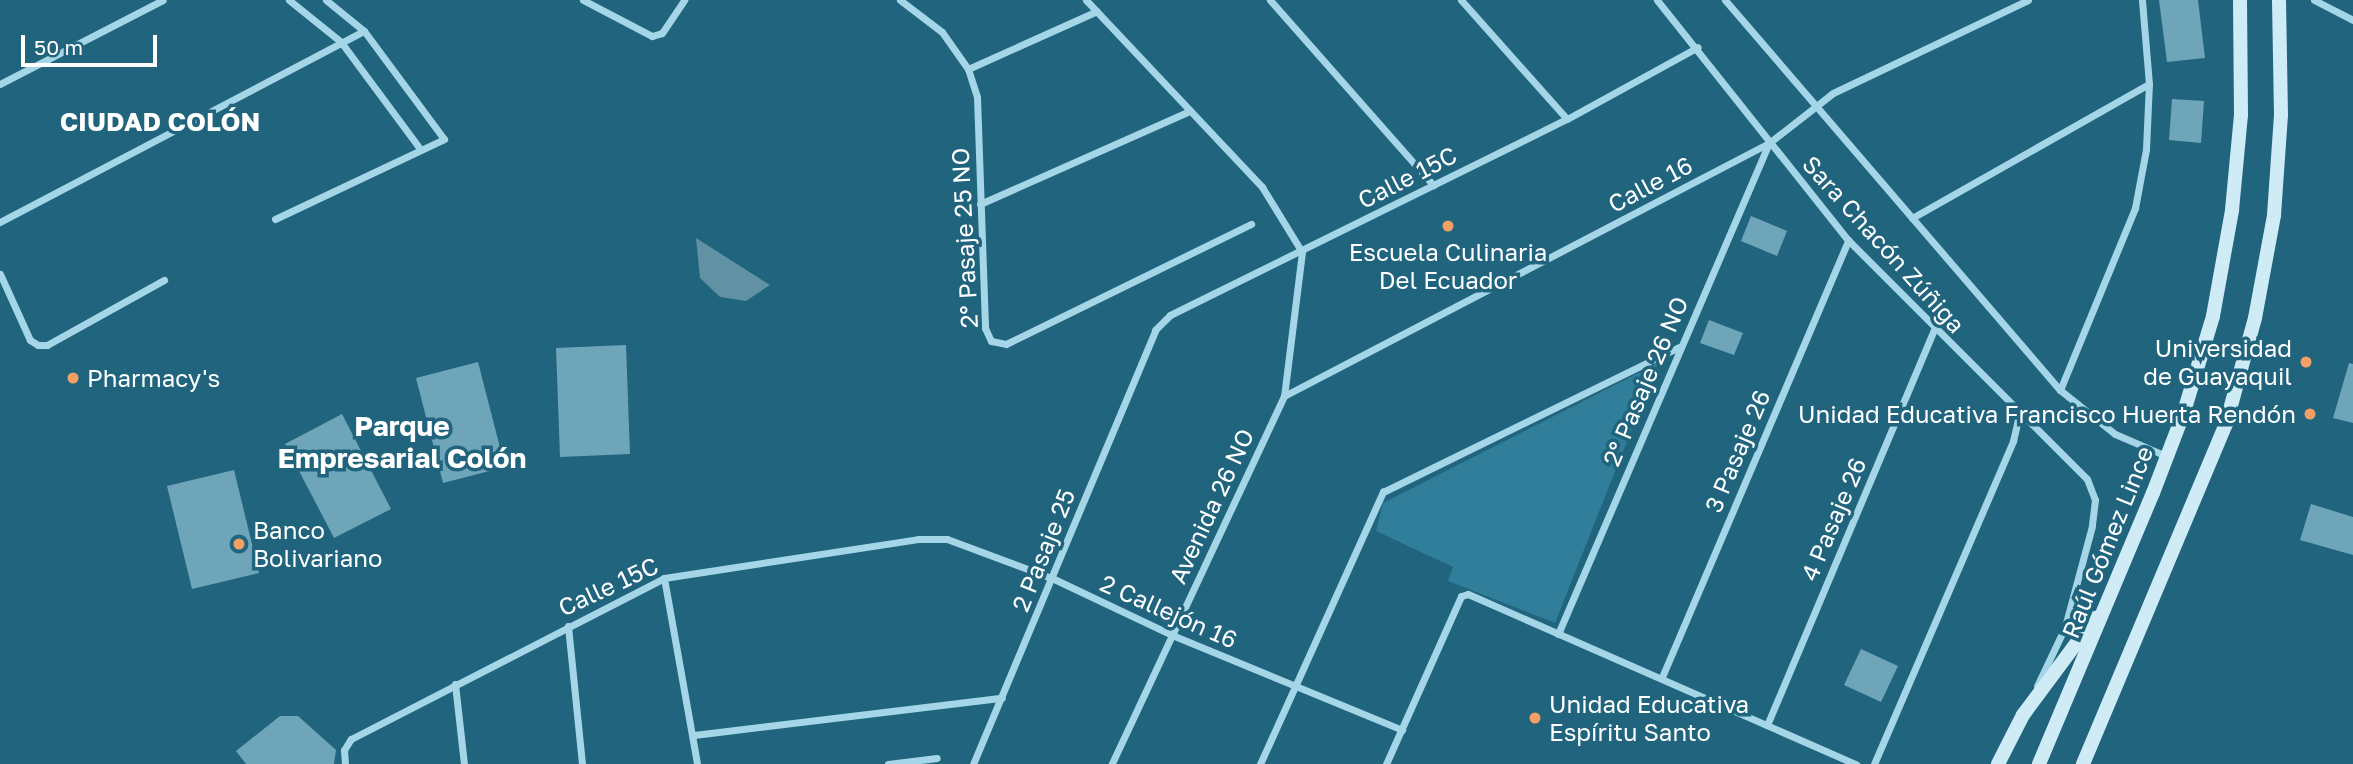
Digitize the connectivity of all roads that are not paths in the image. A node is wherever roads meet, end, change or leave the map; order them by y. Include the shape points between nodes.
1 (163, 0) edge
2 (289, 0) edge
3 (326, 0) edge
4 (583, 0) edge
5 (684, 0) edge
6 (900, 0) edge
7 (1086, 0) edge
8 (1270, 0) edge
9 (1461, 0) edge
10 (1657, 0) edge
11 (1725, 0) edge
12 (2028, 0) edge
13 (2142, 0) edge
14 (2240, 0) edge
15 (2279, 0) edge
16 (2314, 0) edge
17 (1097, 11) junction
18 (2353, 20) edge
19 (364, 32) junction
20 (341, 42) junction
21 (1698, 47) junction
22 (968, 69) junction
23 (0, 84) edge
24 (2149, 84) junction
25 (1812, 106) junction
26 (1190, 111) junction
27 (1567, 119) junction
28 (1769, 143) junction
29 (421, 150) junction
30 (1433, 184) junction
31 (980, 204) junction
32 (1912, 218) junction
33 (275, 219) dead end
34 (0, 222) edge
35 (1251, 224) dead end
36 (1848, 240) junction
37 (1302, 252) junction
38 (0, 274) edge
39 (164, 280) dead end
40 (1934, 329) junction
41 (1679, 346) junction
42 (1143, 349) joint
43 (2060, 390) junction
44 (1284, 396) junction
45 (2018, 414) junction
46 (2166, 456) junction
47 (918, 539) joint
48 (2124, 568) junction
49 (664, 578) junction
50 (1054, 579) junction
51 (568, 626) junction
52 (1558, 634) junction
53 (1172, 635) junction
54 (1662, 677) junction
55 (455, 684) junction
56 (1296, 687) junction
57 (1003, 698) junction
58 (2024, 715) junction
59 (1767, 725) junction
60 (1402, 730) junction
61 (694, 735) junction
62 (936, 758) dead end
63 (345, 764) edge
64 (464, 764) edge
65 (582, 764) edge
66 (697, 764) edge
67 (888, 764) edge
68 (973, 764) edge
69 (1112, 764) edge
70 (1260, 764) edge
71 (1386, 764) edge
72 (1856, 764) edge
73 (1874, 764) edge
74 (1998, 764) edge
75 (2039, 764) edge
76 (2083, 764) edge

1 - 23 street
2 - 20 street
3 - 19 street
4 - 5 street via 652,36 662,33
6 - 22 street, 2° Pasaje 25 NO via 942,32
7 - 17 street
8 - 30 street
9 - 27 street
10 - 21 street, Sara Chacón Zúñiga
11 - 25 street, Sara Chacón Zúñiga
12 - 25 street, Calle 16
13 - 24 street
14 - 46 main road, Raúl Gómez Lince via 2241,115 2232,210 2213,316
15 - 76 main road via 2281,115 2274,215 2255,318 2226,424
16 - 18 street
17 - 22 street
17 - 26 street
19 - 20 street
19 - 29 street via 444,139
20 - 29 street
20 - 34 street
21 - 27 street, Calle 15C
21 - 28 street, Sara Chacón Zúñiga
22 - 31 street, 2° Pasaje 25 NO via 977,97
24 - 32 street
24 - 43 street via 2147,149 2135,208
25 - 28 street, Calle 16
25 - 32 street, Sara Chacón Zúñiga
26 - 31 street
26 - 37 street via 1262,187
27 - 30 street, Calle 15C
28 - 36 street, Sara Chacón Zúñiga
28 - 41 street, 2° Pasaje 26 NO
28 - 44 street, Calle 16
29 - 33 street
30 - 37 street, Calle 15C
31 - 35 street, 2° Pasaje 25 NO via 985,328 997,344 1006,344
32 - 43 street, Sara Chacón Zúñiga
36 - 40 street, Sara Chacón Zúñiga
36 - 54 street, 3 Pasaje 26
37 - 42 street, Calle 15C via 1170,315
37 - 44 street, Avenida 26 NO
38 - 39 street via 30,340 37,345 47,345
40 - 45 street, Sara Chacón Zúñiga
40 - 59 street, 4 Pasaje 26
41 - 52 street, 2° Pasaje 26 NO
41 - 56 street via 1378,497
42 - 50 street, 2 Pasaje 25
43 - 46 street, Sara Chacón Zúñiga via 2115,434
44 - 53 street, Avenida 26 NO
45 - 58 street, Sara Chacón Zúñiga via 2087,479 2095,500 2065,627
45 - 73 street via 2013,441
46 - 48 main road, Raúl Gómez Lince
47 - 49 street, Calle 15C
47 - 50 street, 2 Callejón 16 via 947,539
48 - 58 main road via 2095,618
48 - 75 main road, Raúl Gómez Lince
49 - 51 street, Calle 15C
49 - 61 street
50 - 53 street, 2 Callejón 16
50 - 57 street, 2 Pasaje 25
51 - 55 street, Calle 15C
51 - 65 street
52 - 54 street
52 - 60 street via 1468,594 1461,596
53 - 56 street, 2 Callejón 16
53 - 69 street, Avenida 26 NO
54 - 59 street
55 - 63 street, Calle 15C via 347,742
55 - 64 street
56 - 60 street, 2 Callejón 16
56 - 70 street
57 - 61 street
57 - 68 street, 2 Pasaje 25
58 - 74 main road
59 - 72 street
60 - 71 street
61 - 66 street
62 - 67 street

